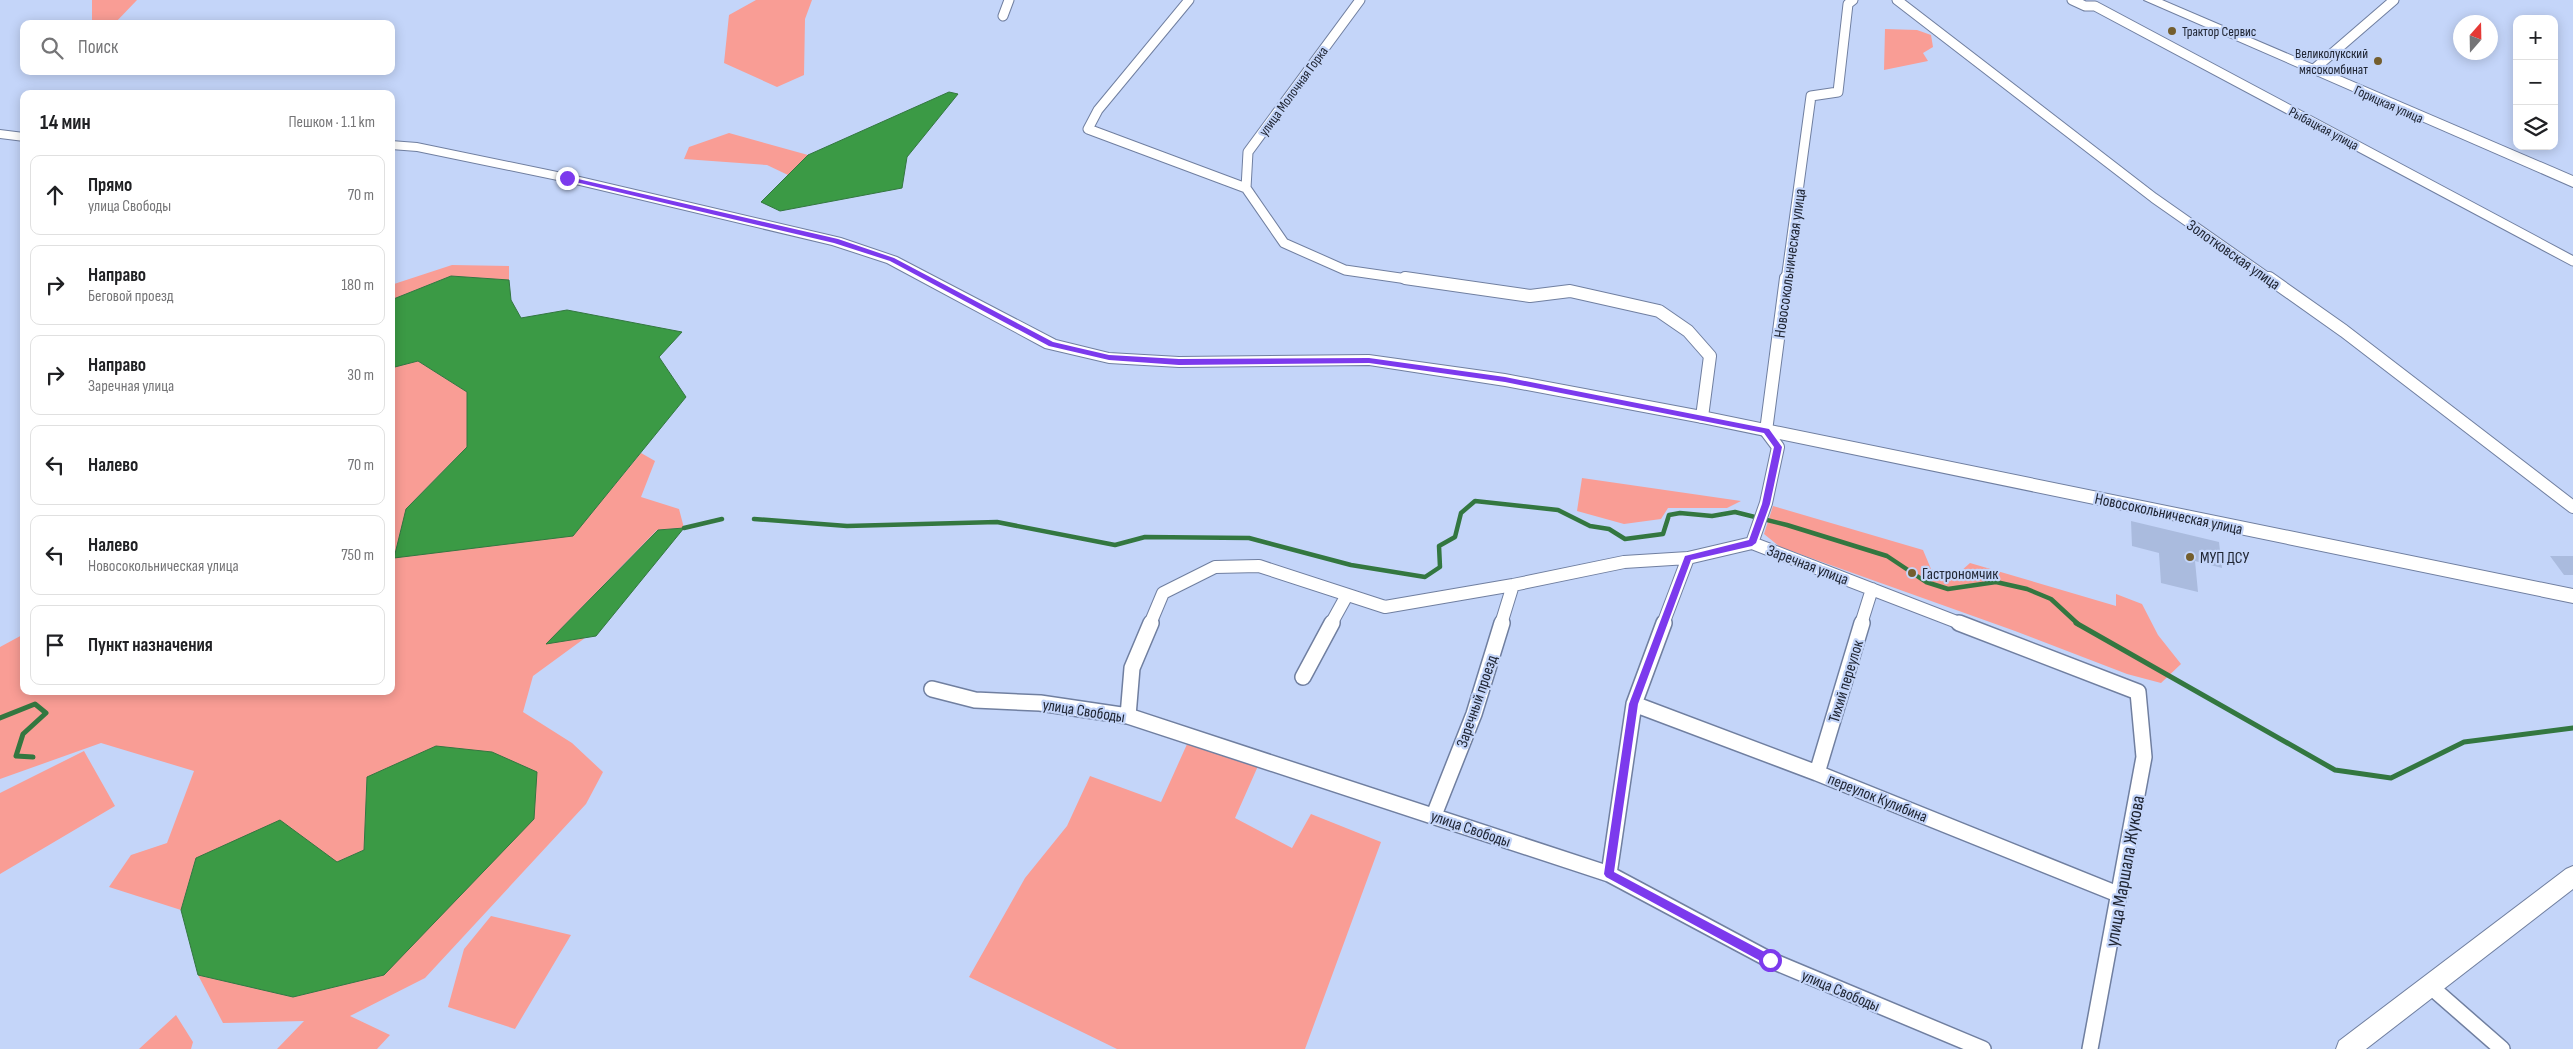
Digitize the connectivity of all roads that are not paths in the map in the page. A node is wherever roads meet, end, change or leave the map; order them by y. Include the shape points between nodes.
1 (1009, 0) edge
2 (1189, 0) edge
3 (1360, 0) edge
4 (1853, 0) edge
5 (1897, 0) edge
6 (2072, 0) edge
7 (2151, 0) edge
8 (2394, 0) edge
9 (1003, 16) dead end
10 (2313, 70) junction
11 (0, 134) edge
12 (20, 136) edge
13 (395, 146) edge
14 (2573, 182) edge
15 (1246, 188) junction
16 (2573, 262) edge
17 (1702, 417) junction
18 (1766, 431) junction
19 (2573, 507) edge
20 (1752, 543) junction
21 (1688, 558) junction
22 (1513, 585) junction
23 (1872, 589) junction
24 (1347, 595) junction
25 (2573, 596) edge
26 (1303, 677) dead end
27 (932, 689) dead end
28 (2138, 692) joint
29 (1634, 704) junction
30 (1128, 716) junction
31 (1818, 773) junction
32 (1434, 815) junction
33 (1609, 874) junction
34 (2573, 876) edge
35 (2120, 895) junction
36 (2430, 986) junction
37 (1983, 1049) edge
38 (2090, 1049) edge
39 (2347, 1049) edge
40 (2502, 1049) edge

1 - 9 street
2 - 15 street via 1098,110 1088,129
3 - 15 street, улица Молочная Горка via 1248,152
4 - 18 street, Новосокольническая улица via 1848,4 1838,92 1812,96
5 - 19 street, Золотковская улица via 2154,198 2344,331
6 - 16 street, Рыбацкая улица via 2085,6 2095,6
7 - 10 main road, Горицкая улица
8 - 10 street
10 - 14 main road, Горицкая улица
11 - 12 main road
13 - 17 main road, Новосокольническая улица via 417,147 613,188 836,241 892,260 1051,344 1109,358 1179,362 1369,360 1505,380
15 - 17 street via 1284,243 1345,270 1530,296 1570,291 1659,311 1688,331 1710,356
17 - 18 main road, Новосокольническая улица
18 - 20 street via 1778,447 1763,512
18 - 25 main road, Новосокольническая улица
20 - 21 street, Заречная улица
20 - 23 street, Заречная улица
21 - 22 street, Заречная улица via 1624,562
21 - 29 street
22 - 24 street, Заречная улица via 1385,608
22 - 32 street, Заречный проезд via 1474,714
23 - 28 street, Заречная улица
23 - 31 street, Тихий переулок
24 - 26 street
24 - 30 street, Заречная улица via 1259,566 1215,567 1163,592 1132,668
27 - 30 street, улица Свободы via 975,700 1040,703
28 - 35 street, улица Маршала Жукова via 2144,758
29 - 31 street, переулок Кулибина
29 - 33 street
30 - 32 street, улица Свободы
31 - 35 street, переулок Кулибина
32 - 33 street, улица Свободы
33 - 37 street, улица Свободы via 1770,960
34 - 36 main road
35 - 38 street, улица Маршала Жукова
36 - 39 main road
36 - 40 street

